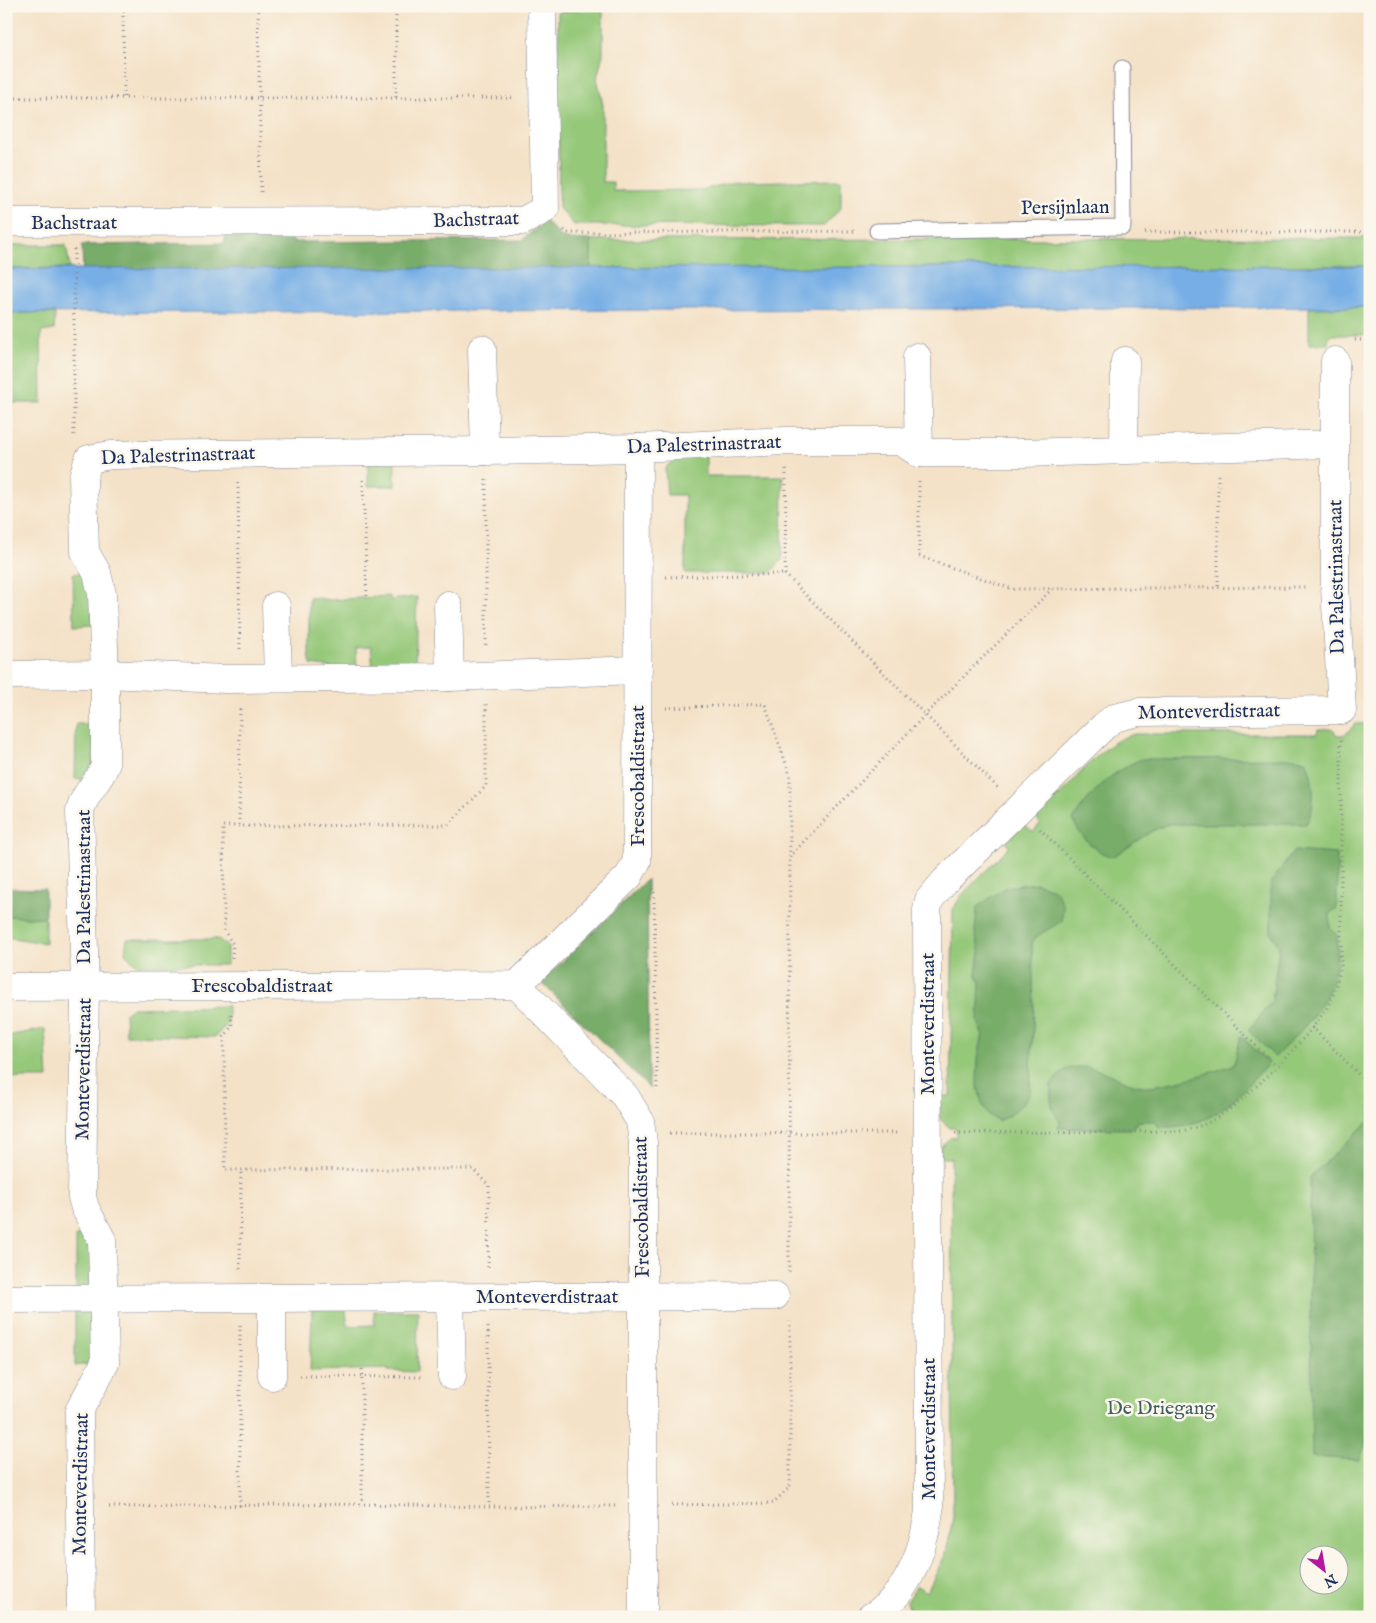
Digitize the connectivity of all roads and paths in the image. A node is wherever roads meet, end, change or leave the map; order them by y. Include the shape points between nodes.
1 (122, 6) edge
2 (258, 6) edge
3 (396, 6) edge
4 (542, 6) edge
5 (1122, 68) dead end
6 (258, 97) junction
7 (6, 98) edge
8 (124, 98) junction
9 (396, 98) junction
10 (544, 98) junction
11 (545, 209) junction
12 (6, 222) edge
13 (262, 223) junction
14 (1123, 227) junction
15 (878, 231) joint
16 (1370, 232) edge
17 (74, 259) dead end
18 (482, 349) dead end
19 (917, 357) dead end
20 (1125, 361) dead end
21 (1335, 361) dead end
22 (786, 441) junction
23 (1334, 444) junction
24 (638, 448) junction
25 (1218, 448) junction
26 (1124, 449) junction
27 (485, 451) junction
28 (238, 452) junction
29 (362, 452) junction
30 (919, 452) junction
31 (89, 459) junction
32 (785, 574) junction
33 (638, 578) junction
34 (1218, 587) junction
35 (1335, 587) junction
36 (1053, 588) junction
37 (367, 598) dead end
38 (448, 605) dead end
39 (276, 606) dead end
40 (638, 670) junction
41 (105, 674) junction
42 (6, 675) edge
43 (486, 675) junction
44 (450, 677) junction
45 (240, 678) junction
46 (278, 678) junction
47 (638, 709) junction
48 (1342, 710) junction
49 (925, 715) junction
50 (1018, 808) junction
51 (239, 826) junction
52 (789, 857) junction
53 (637, 861) junction
54 (517, 984) junction
55 (231, 986) junction
56 (6, 987) edge
57 (85, 987) junction
58 (1312, 1027) junction
59 (1276, 1066) junction
60 (1370, 1086) edge
61 (641, 1127) junction
62 (789, 1133) junction
63 (929, 1133) junction
64 (241, 1170) junction
65 (785, 1295) junction
66 (104, 1297) junction
67 (643, 1297) junction
68 (240, 1298) junction
69 (450, 1298) junction
70 (488, 1298) junction
71 (6, 1299) edge
72 (272, 1299) junction
73 (362, 1369) dead end
74 (272, 1376) joint
75 (452, 1376) joint
76 (362, 1378) junction
77 (362, 1504) junction
78 (240, 1506) junction
79 (643, 1506) junction
80 (80, 1507) junction
81 (489, 1507) junction
82 (81, 1617) edge
83 (643, 1617) edge
84 (871, 1617) edge

1 - 8 path
2 - 6 path
3 - 9 path
4 - 10 street, Bachstraat
5 - 14 lane, Persijnlaan
6 - 8 path
6 - 9 path
6 - 13 path
7 - 8 path
9 - 10 path
10 - 11 street, Bachstraat
11 - 13 street, Bachstraat via 524,221
11 - 15 path via 567,232
12 - 13 street, Bachstraat
14 - 15 lane, Persijnlaan
14 - 16 path via 1124,232
17 - 31 path via 73,433
18 - 27 street
19 - 30 street
20 - 26 street
21 - 23 street, Da Palestrinastraat
22 - 24 street, Da Palestrinastraat
22 - 30 street, Da Palestrinastraat via 900,441
22 - 32 path
23 - 25 street, Da Palestrinastraat
23 - 35 street, Da Palestrinastraat
24 - 27 street, Da Palestrinastraat
24 - 33 street, Frescobaldistraat
25 - 26 street, Da Palestrinastraat
25 - 34 path
26 - 30 street, Da Palestrinastraat via 1023,453
27 - 29 street, Da Palestrinastraat
27 - 43 path
28 - 29 street, Da Palestrinastraat
28 - 31 street, Da Palestrinastraat via 111,455
28 - 45 path
29 - 37 path
30 - 36 path via 919,556 1012,589
31 - 41 street, Da Palestrinastraat via 83,477 85,552 97,573 102,594
32 - 33 path
32 - 49 path
33 - 40 street, Frescobaldistraat
34 - 35 path
34 - 36 path
35 - 48 street, Da Palestrinastraat
36 - 49 path
38 - 44 street
39 - 46 street
40 - 43 street
40 - 47 street, Frescobaldistraat
41 - 42 street
41 - 45 street
41 - 57 street, Da Palestrinastraat via 105,766 100,778 83,798 80,811
43 - 44 street
43 - 51 path via 486,786 448,825
44 - 46 street
45 - 46 street
45 - 51 path
47 - 52 path via 765,704 790,775
47 - 53 street, Frescobaldistraat
48 - 50 street, Monteverdistraat via 1128,714 1114,718
48 - 58 path via 1341,967 1331,999
49 - 50 path
49 - 52 path
50 - 59 path
50 - 63 street, Monteverdistraat via 929,900
51 - 55 path via 224,826 224,931 233,944
52 - 62 path
53 - 54 street, Frescobaldistraat via 629,876
53 - 61 path via 654,877 657,1101
54 - 55 street, Frescobaldistraat
54 - 61 street, Frescobaldistraat via 625,1096
55 - 57 street, Frescobaldistraat
55 - 64 path via 232,1026 224,1037 226,1170
56 - 57 street, Frescobaldistraat
57 - 66 street, Monteverdistraat via 82,1197 102,1240
58 - 59 path
58 - 60 path
59 - 63 path via 1237,1104 1210,1122 1182,1131
61 - 62 path
61 - 67 street, Frescobaldistraat
62 - 63 path
62 - 65 path
63 - 84 street, Monteverdistraat via 930,1511 925,1538 911,1574 891,1600
64 - 68 path
64 - 70 path via 473,1169 489,1186
65 - 67 street, Frescobaldistraat
65 - 79 path via 790,1487 772,1503
66 - 68 street, Monteverdistraat
66 - 71 street, Monteverdistraat
66 - 80 street, Monteverdistraat via 105,1363 79,1411
67 - 70 street, Monteverdistraat
67 - 79 street, Frescobaldistraat
68 - 72 street, Monteverdistraat
68 - 78 path
69 - 70 street, Monteverdistraat
69 - 72 street, Monteverdistraat
69 - 75 street, Monteverdistraat
70 - 81 path
72 - 74 street
73 - 76 path
74 - 76 path
75 - 76 path
76 - 77 path
77 - 78 path
77 - 81 path
78 - 80 path
79 - 81 path
79 - 83 street, Frescobaldistraat
80 - 82 street, Monteverdistraat

